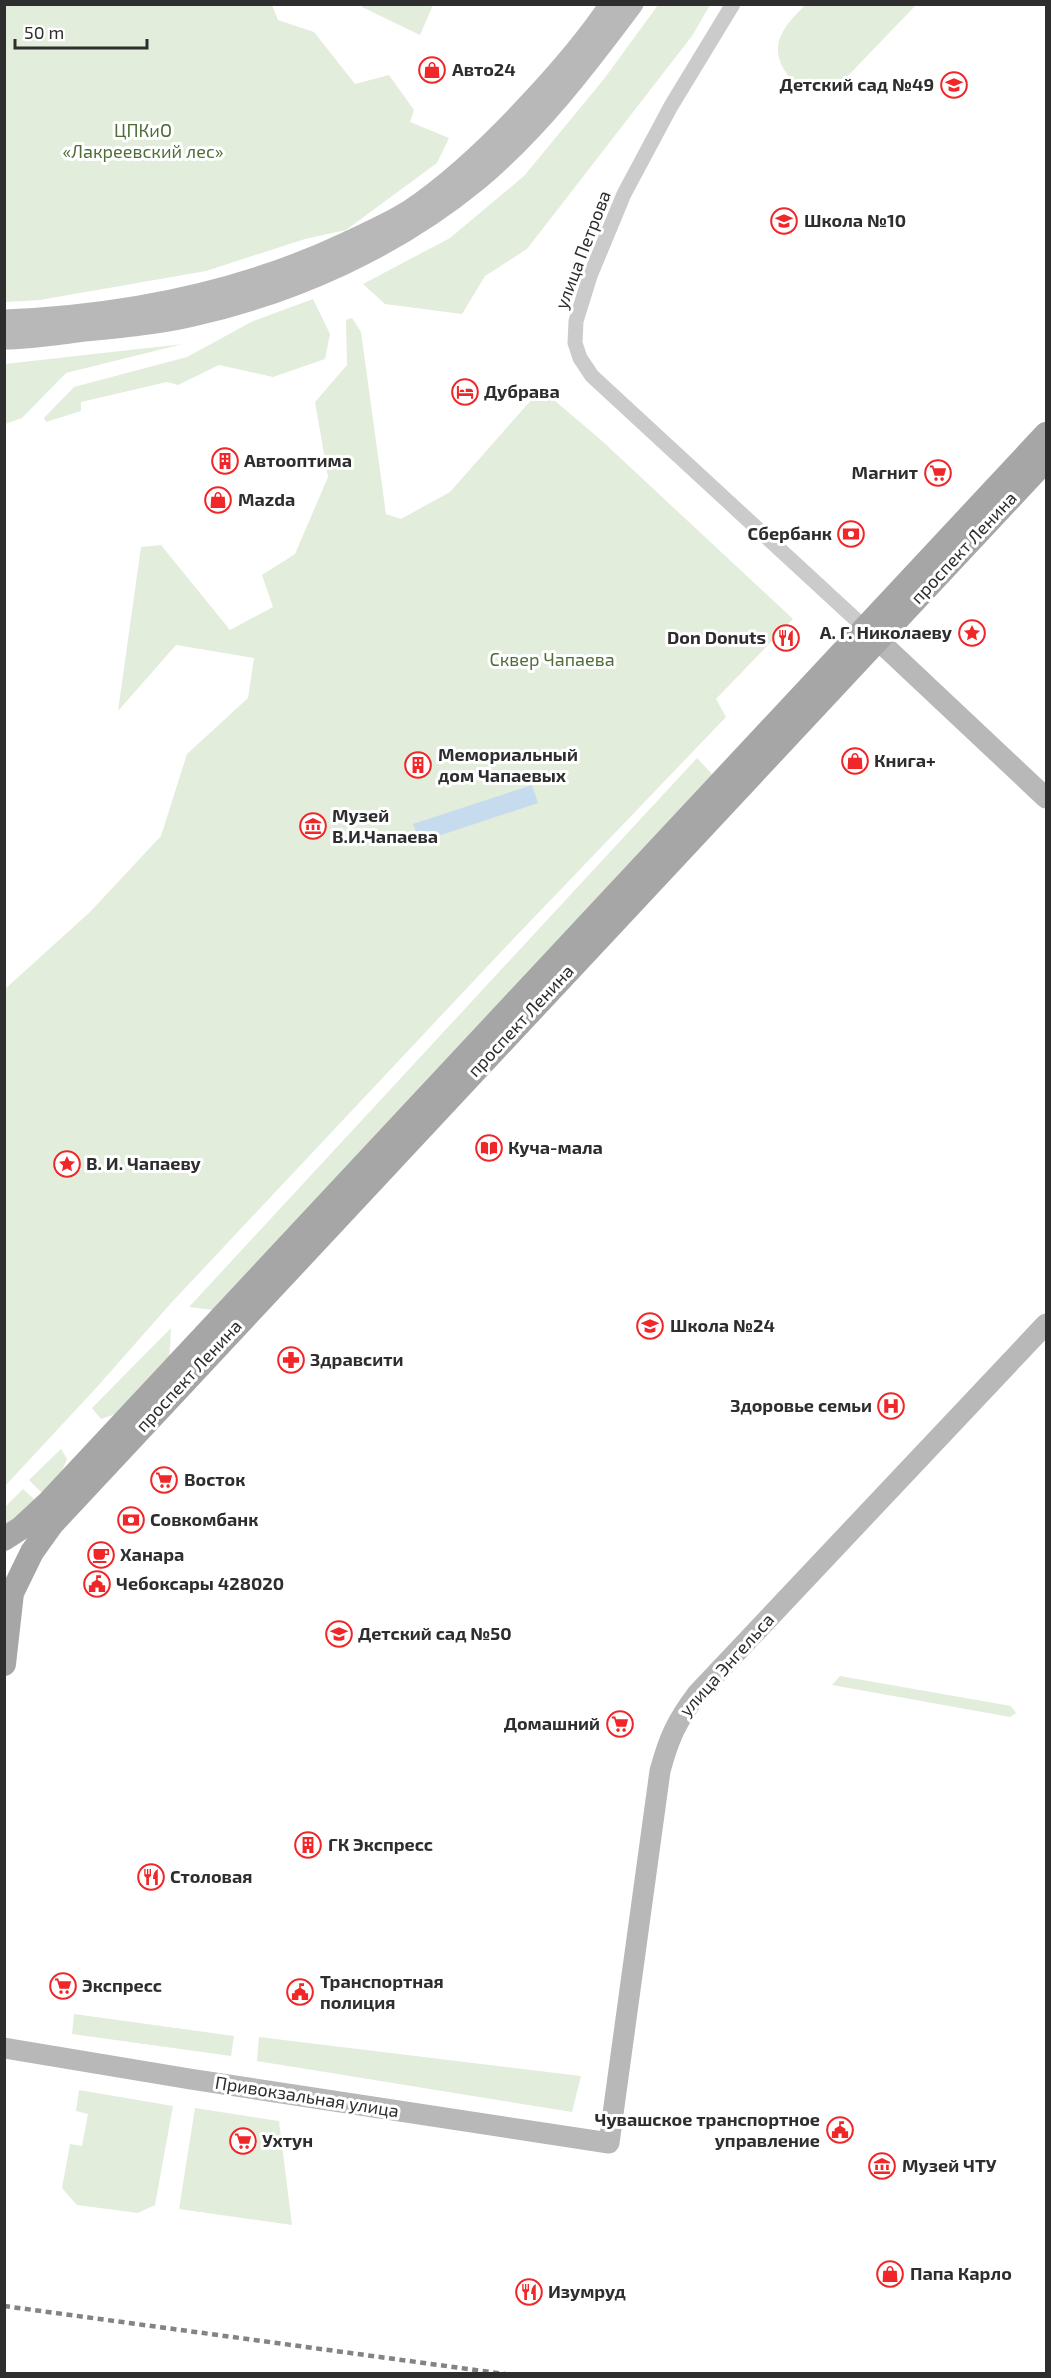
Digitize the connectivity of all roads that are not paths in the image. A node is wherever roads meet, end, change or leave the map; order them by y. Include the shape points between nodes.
1 (610, 4) edge
2 (633, 4) edge
3 (733, 4) edge
4 (4, 320) edge
5 (4, 339) edge
6 (1047, 434) edge
7 (1047, 460) edge
8 (872, 634) junction
9 (1047, 798) edge
10 (1047, 1324) edge
11 (4, 1539) edge
12 (4, 1570) edge
13 (12, 1593) junction
14 (4, 1664) edge
15 (4, 2048) edge
16 (609, 2143) joint

1 - 4 street via 567,63 500,134 447,182 379,227 277,272 214,291 85,315
2 - 5 street via 587,65 528,132 479,179 420,224 380,246 315,276 239,304 192,316
3 - 8 street, улица Петрова via 671,106 624,194 590,276 576,321 575,343 592,376
6 - 8 main road, проспект Ленина
7 - 8 main road, проспект Ленина
8 - 9 street
8 - 11 main road, проспект Ленина via 49,1502
8 - 13 main road, проспект Ленина via 52,1524 32,1552
10 - 16 street, улица Энгельса via 697,1694 678,1721 660,1771
12 - 13 main road, проспект Ленина
13 - 14 main road, проспект Ленина
15 - 16 street, Привокзальная улица

